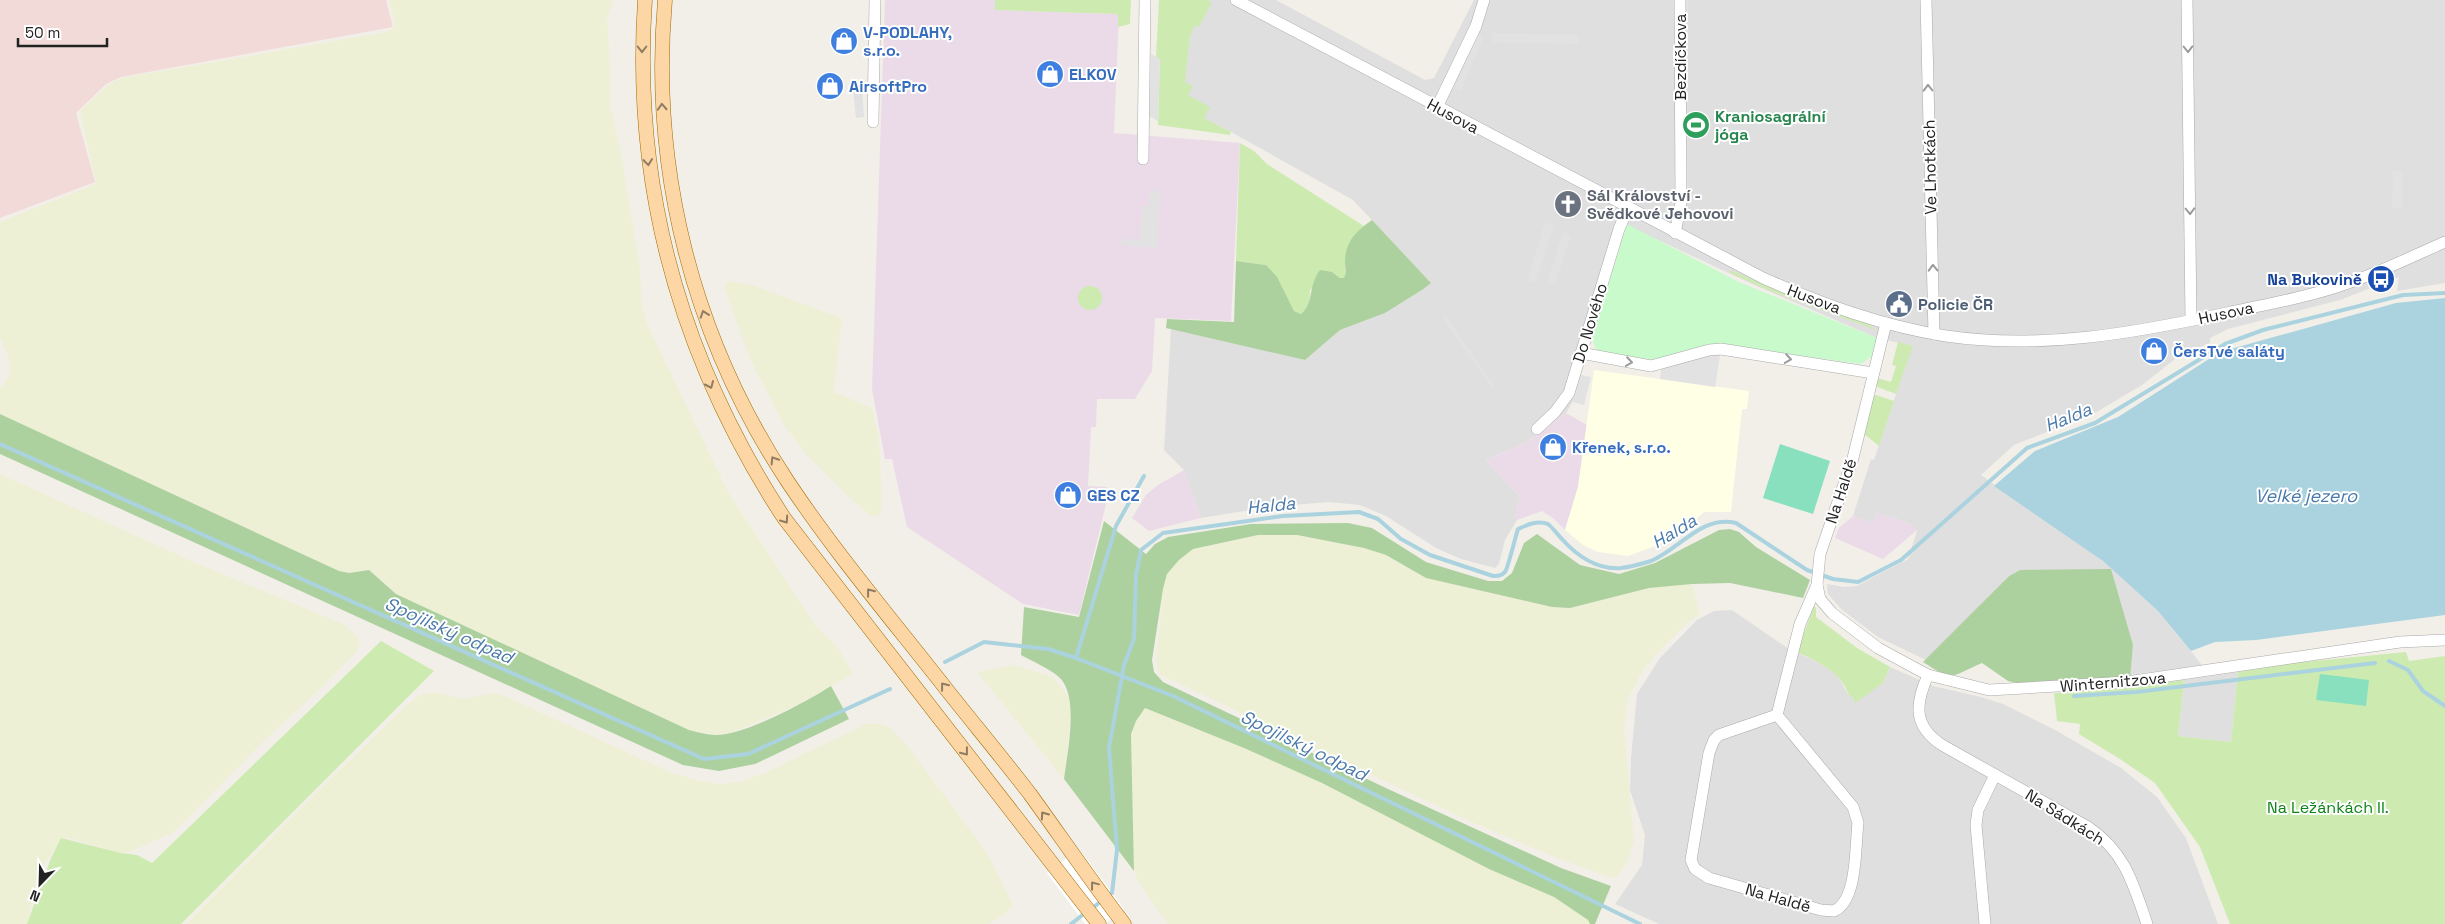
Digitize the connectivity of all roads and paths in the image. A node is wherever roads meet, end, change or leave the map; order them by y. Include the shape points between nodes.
1 (644, 0) edge
2 (665, 0) edge
3 (875, 0) edge
4 (1145, 0) edge
5 (1236, 0) edge
6 (1484, 0) edge
7 (1680, 0) edge
8 (1926, 0) edge
9 (2187, 0) edge
10 (1437, 107) junction
11 (873, 122) dead end
12 (1143, 159) dead end
13 (1628, 208) junction
14 (1674, 233) junction
15 (2445, 242) edge
16 (2191, 320) junction
17 (1886, 324) junction
18 (1934, 334) junction
19 (1581, 353) junction
20 (1873, 373) junction
21 (1537, 429) dead end
22 (1816, 585) junction
23 (2445, 640) edge
24 (1928, 675) junction
25 (1776, 715) junction
26 (1995, 775) junction
27 (1120, 920) edge
28 (1099, 924) edge
29 (1985, 924) edge
30 (2147, 924) edge

1 -> 28 main road via 644,113 656,213 682,310 718,403 784,518
27 -> 2 main road via 1029,794 833,545 770,453 737,393 698,297 673,204 662,111
3 - 11 street
4 - 12 street
5 - 10 street, Husova
6 - 10 street via 1476,26
7 - 14 street, Bezdíčkova via 1681,202
18 -> 8 street, Ve Lhotkách
9 -> 16 street
10 - 13 street, Husova
13 - 14 street, Husova
13 - 19 street, Do Nového
14 - 17 street, Husova via 1792,290
15 - 16 street, Husova via 2337,286 2293,299
16 - 18 street, Husova via 2122,333 2058,340 2010,341
17 - 18 street, Husova
17 - 20 street, Na Haldě
19 -> 20 street via 1651,366 1721,349
19 - 21 street, Do Nového via 1566,400
20 - 22 street, Na Haldě via 1852,458 1819,561
22 - 24 street, Winternitzova via 1820,599 1841,622 1878,648
22 - 25 street, Na Haldě via 1800,624
23 - 24 street, Winternitzova via 2400,642 2164,678 2085,686 1989,690
24 - 26 street, Na Sádkách via 1919,708 1924,729 1942,745
25 - 25 street, Na Haldě via 1722,733 1714,740 1707,762 1690,860 1709,878 1834,911 1851,889 1858,823 1856,814 1853,806
26 - 29 street via 1978,810 1976,825
26 - 30 street, Na Sádkách via 2103,838 2128,871

